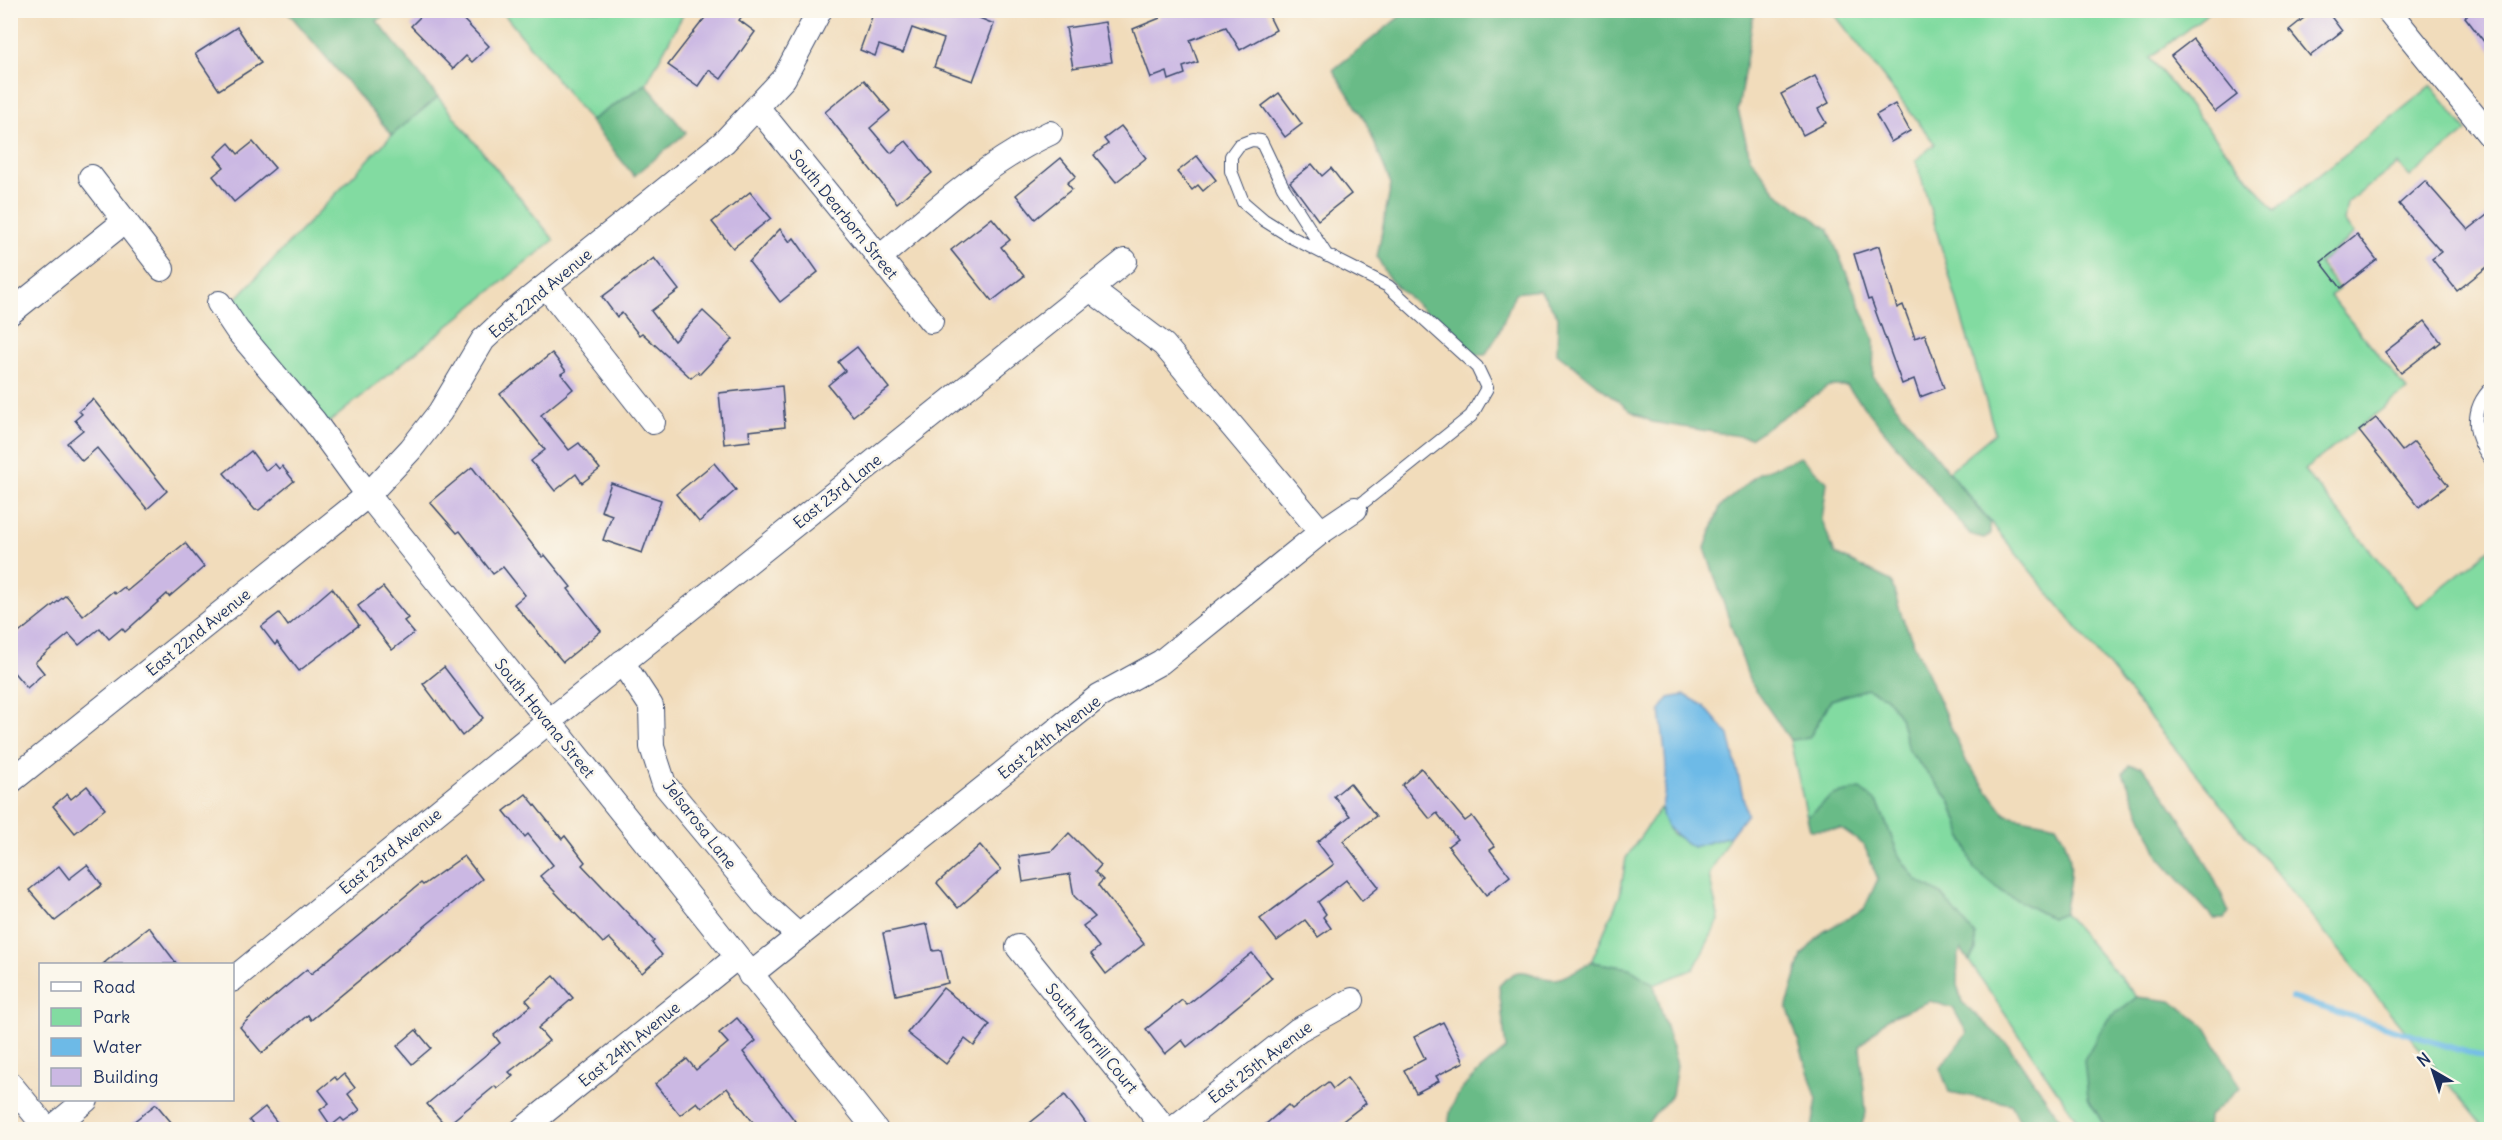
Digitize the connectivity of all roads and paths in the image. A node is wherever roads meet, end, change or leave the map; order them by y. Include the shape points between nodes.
1 (820, 10) edge
2 (2388, 10) edge
3 (757, 107) junction
4 (1050, 133) dead end
5 (2492, 138) edge
6 (91, 177) dead end
7 (125, 221) junction
8 (1327, 256) junction
9 (879, 258) junction
10 (1125, 261) dead end
11 (162, 269) dead end
12 (546, 286) junction
13 (1090, 289) junction
14 (219, 303) dead end
15 (10, 313) edge
16 (931, 321) dead end
17 (2492, 387) edge
18 (653, 422) dead end
19 (2492, 461) edge
20 (368, 495) junction
21 (1356, 509) joint
22 (1321, 532) junction
23 (622, 662) junction
24 (548, 722) junction
25 (10, 782) edge
26 (800, 936) junction
27 (1018, 947) dead end
28 (743, 966) junction
29 (234, 978) edge
30 (1352, 1000) dead end
31 (10, 1084) edge
32 (85, 1101) edge
33 (49, 1130) edge
34 (522, 1130) edge
35 (876, 1130) edge
36 (1166, 1130) edge
37 (1172, 1130) edge

1 - 3 street, East 22nd Avenue via 784,78
2 - 5 street
3 - 9 street, South Dearborn Street
3 - 12 street, East 22nd Avenue via 724,142
4 - 9 street via 986,168
6 - 7 street
7 - 11 street
7 - 15 street
8 - 8 lane via 1263,220 1243,202 1231,171 1231,156 1239,145 1261,141 1283,187
8 - 21 lane via 1388,286 1414,307 1477,367 1487,388 1471,416
9 - 16 street, South Dearborn Street
10 - 13 street, East 23rd Lane
12 - 18 street
12 - 20 street, East 22nd Avenue via 483,340 440,412
13 - 22 street via 1164,345
13 - 23 street, East 23rd Lane
14 - 20 street, South Havana Street
17 - 19 lane via 2483,395 2474,414 2476,431
20 - 24 street, South Havana Street
20 - 25 street, East 22nd Avenue
21 - 22 street, East 24th Avenue
22 - 26 street, East 24th Avenue via 1161,662 1099,696
23 - 24 street, East 23rd Lane
23 - 26 street, Jelsarosa Lane via 651,706 652,747 664,784 765,905
24 - 28 street, South Havana Street
24 - 29 street, East 23rd Avenue
26 - 28 street, East 24th Avenue
27 - 36 street, South Morrill Court
28 - 34 street, East 24th Avenue
28 - 35 street, South Havana Street
30 - 37 street, East 25th Avenue via 1298,1030
31 - 33 street
32 - 33 street

